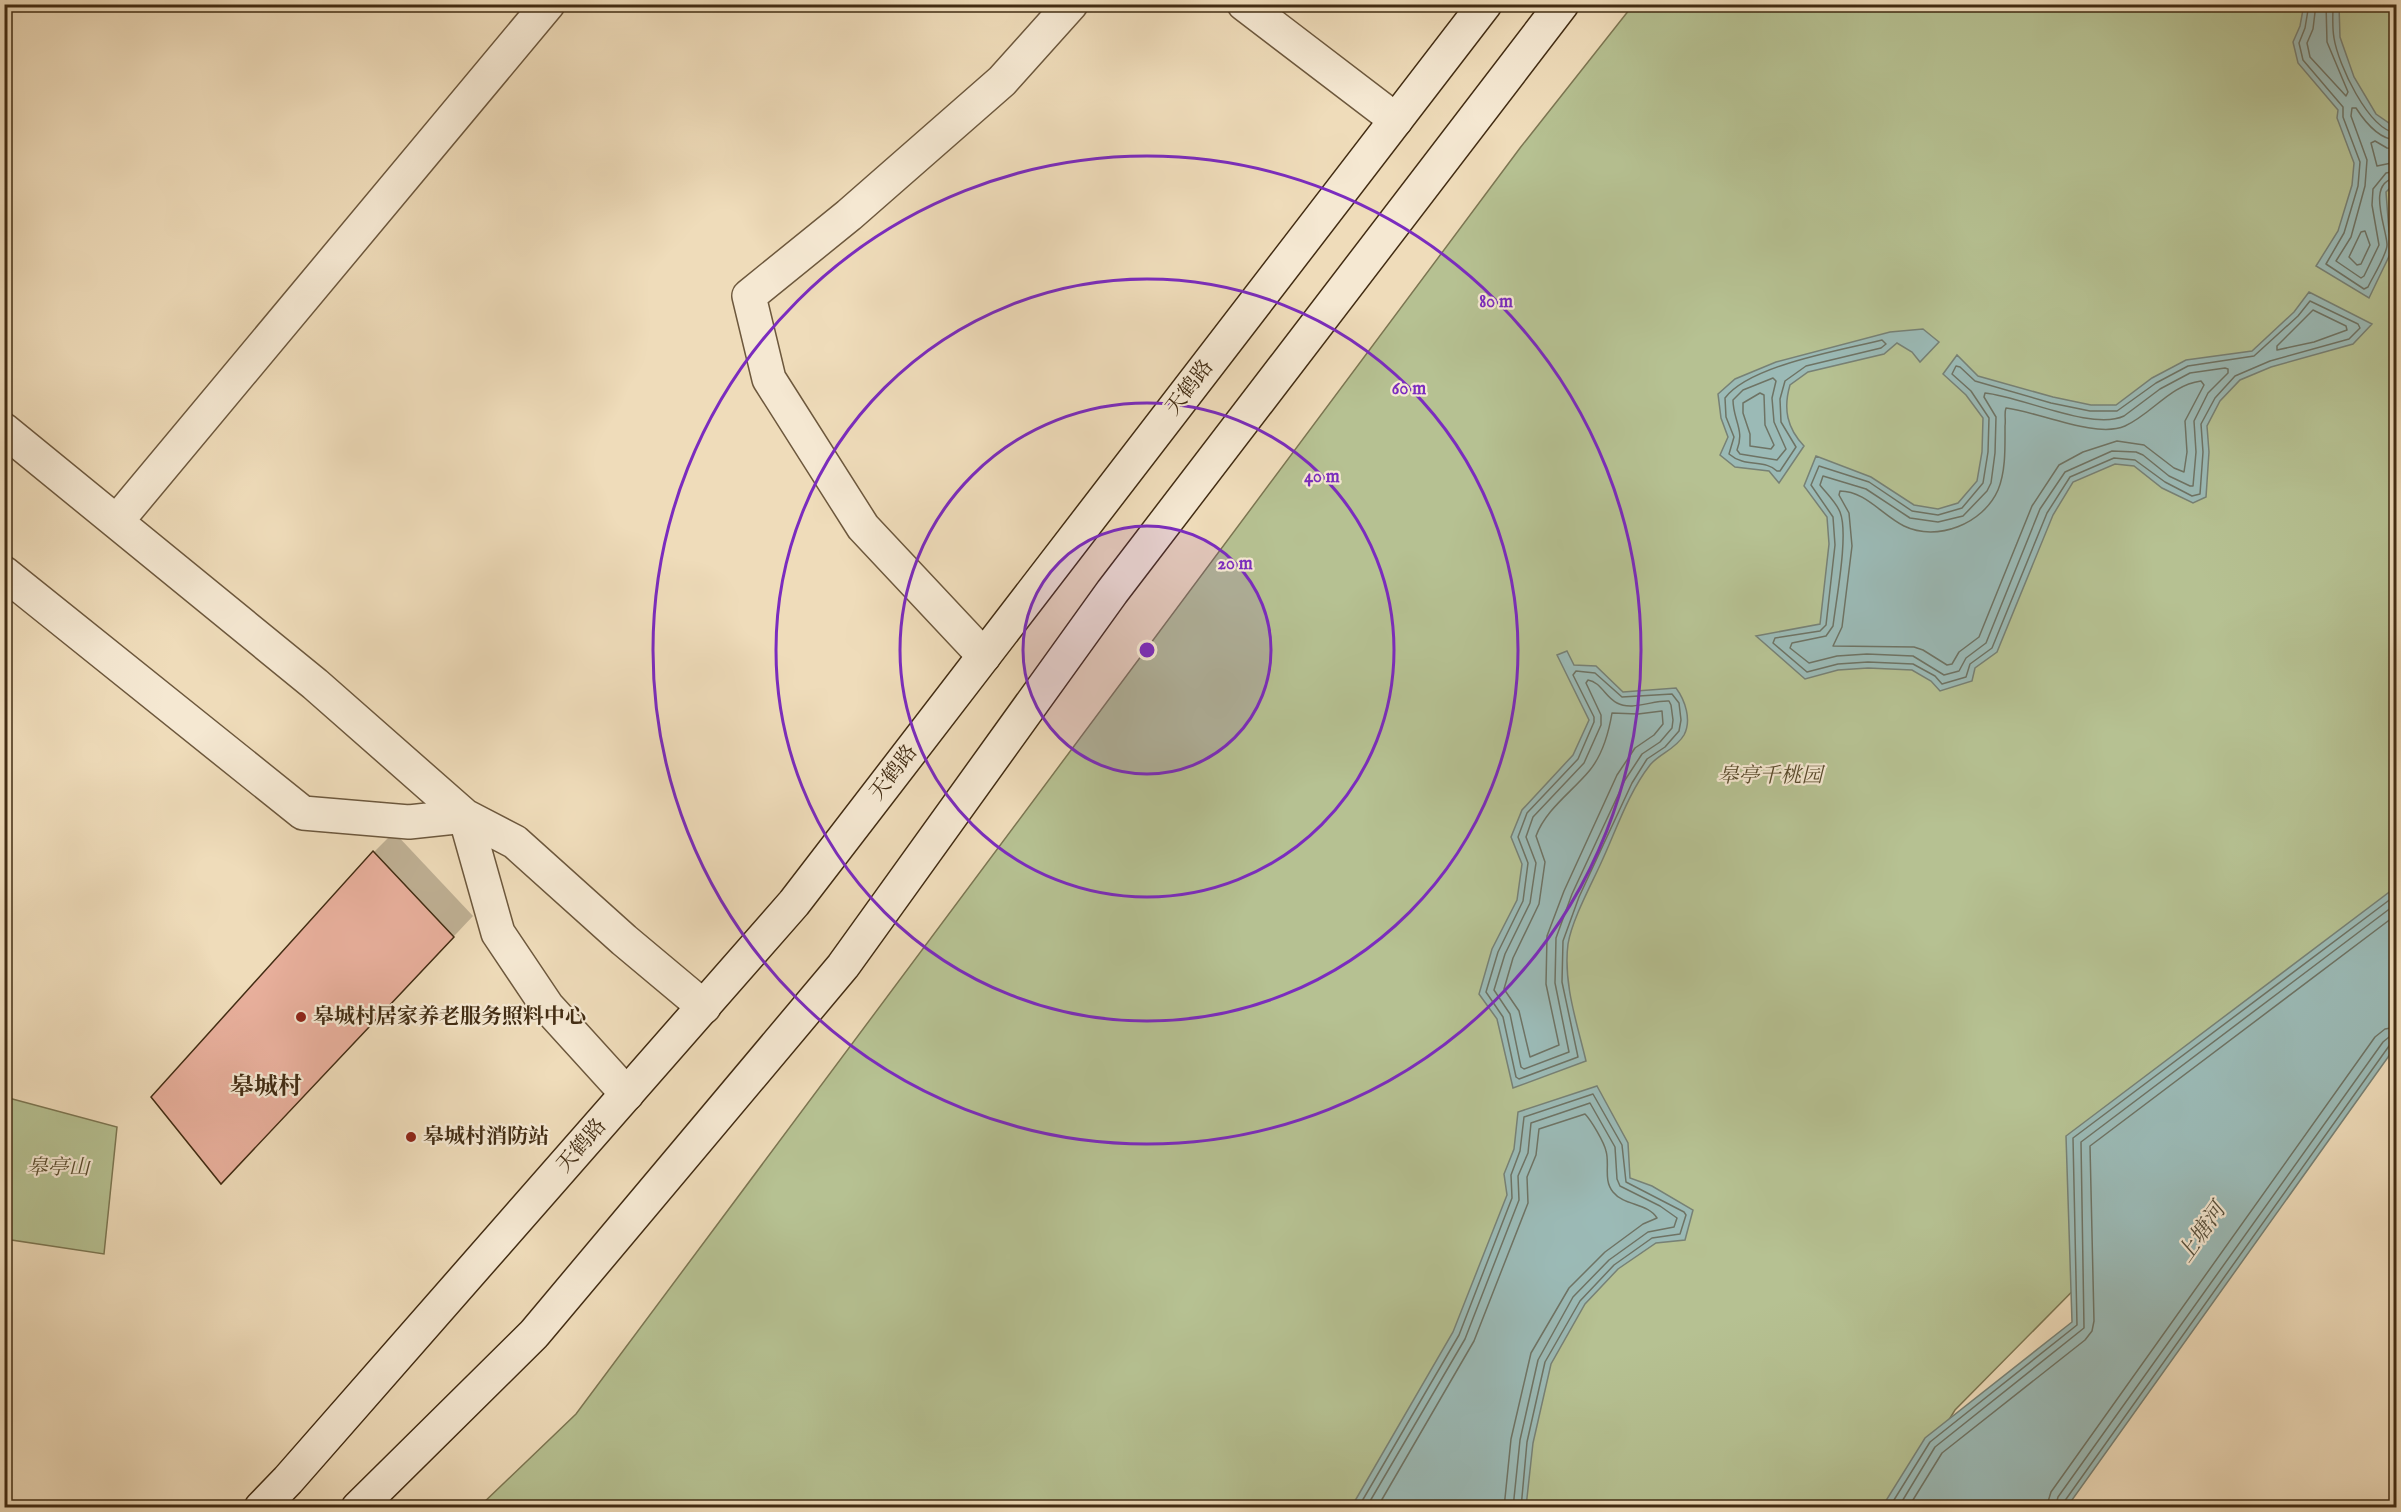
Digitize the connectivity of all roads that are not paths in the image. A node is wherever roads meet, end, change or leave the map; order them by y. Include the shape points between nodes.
1 (548, 4) edge
2 (1071, 4) edge
3 (1244, 4) edge
4 (1485, 4) edge
5 (1562, 4) edge
6 (1396, 120) junction
7 (4, 430) edge
8 (117, 521) junction
9 (4, 573) edge
10 (984, 656) junction
11 (465, 816) junction
12 (704, 1007) junction
13 (627, 1094) junction
14 (261, 1508) edge
15 (358, 1508) edge

1 - 8 main road
2 - 10 main road via 1002,81 849,215 749,296 769,379 863,527
3 - 6 main road
4 - 6 main road, 天鹤路
5 - 15 main road via 1112,592 843,966 534,1334
6 - 10 main road, 天鹤路
7 - 8 main road
8 - 11 main road via 315,684
9 - 11 main road via 303,813 409,822
10 - 12 main road, 天鹤路 via 794,903
11 - 12 main road via 515,842
11 - 13 main road via 498,933 547,1005
12 - 13 main road, 天鹤路
13 - 14 main road, 天鹤路

